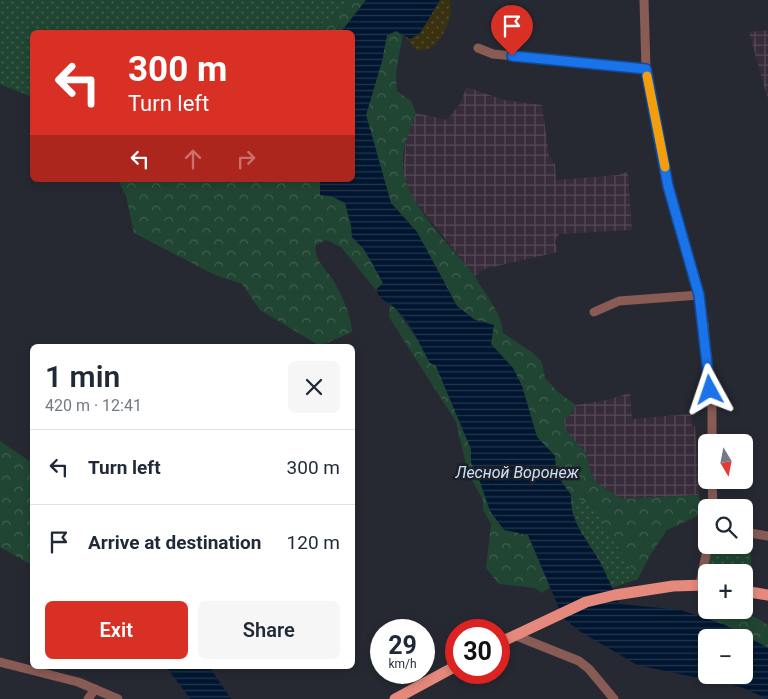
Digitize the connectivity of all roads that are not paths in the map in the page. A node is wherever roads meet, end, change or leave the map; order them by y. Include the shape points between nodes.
1 (644, 0) edge
2 (478, 48) dead end
3 (646, 69) junction
4 (699, 295) junction
5 (594, 312) dead end
6 (712, 434) edge
7 (753, 534) edge
8 (768, 536) edge
9 (698, 584) edge
10 (753, 592) edge
11 (768, 595) edge
12 (513, 635) junction
13 (510, 637) edge
14 (0, 662) edge
15 (445, 672) edge
16 (94, 689) junction
17 (88, 699) edge
18 (118, 699) edge
19 (395, 699) edge
20 (614, 699) edge

1 - 3 street
2 - 3 street via 493,54
3 - 4 street via 668,186
4 - 5 street via 619,301
4 - 6 street
7 - 8 street
9 - 12 main road via 586,602
10 - 11 main road
12 - 13 main road
12 - 20 street via 579,661
14 - 16 street
15 - 19 main road
16 - 17 street
16 - 18 street

